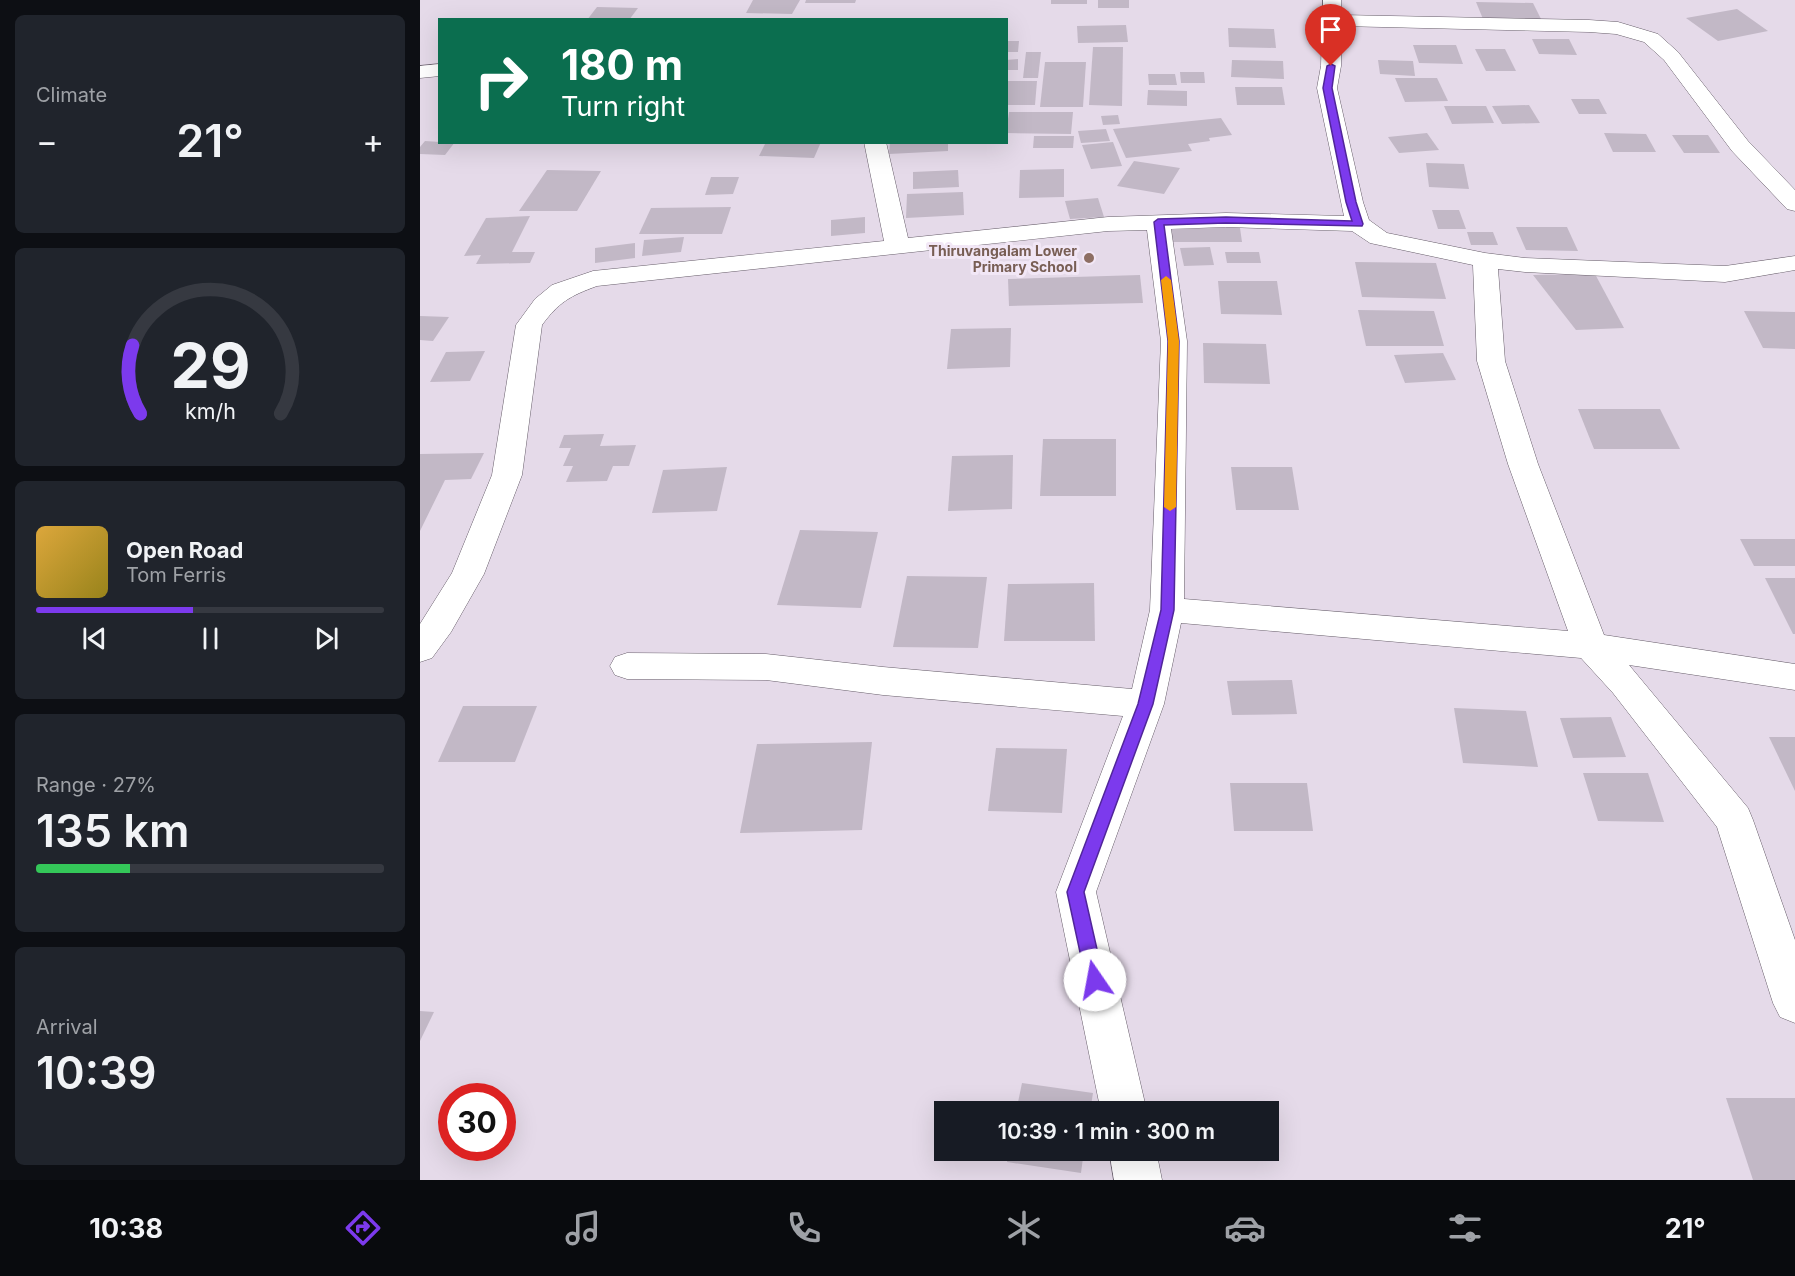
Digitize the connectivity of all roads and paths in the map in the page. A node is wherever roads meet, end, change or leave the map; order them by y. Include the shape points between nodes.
1 (1332, 10) edge
2 (438, 70) edge
3 (420, 72) edge
4 (875, 144) edge
5 (1795, 204) edge
6 (1158, 222) junction
7 (1358, 224) junction
8 (898, 249) junction
9 (1485, 260) junction
10 (1795, 263) edge
11 (1167, 610) junction
12 (1591, 646) junction
13 (420, 649) edge
14 (627, 666) dead end
15 (1795, 677) edge
16 (1146, 704) junction
17 (1795, 1003) edge
18 (1122, 1101) edge
19 (1134, 1161) edge
20 (1138, 1180) edge

1 - 5 street via 1637,32 1651,38 1671,56 1740,146
1 - 7 street via 1327,88
2 - 3 street
4 - 8 street
6 - 7 street
6 - 8 street via 1108,224
6 - 11 street via 1174,341
7 - 9 street via 1379,237
8 - 13 street via 593,279 561,290 529,325 507,475 468,574
9 - 10 street via 1725,274
9 - 12 street via 1491,361 1523,464
11 - 12 street
11 - 16 street
12 - 15 street
12 - 17 street via 1625,682 1734,820
14 - 16 street via 766,667
16 - 18 street via 1076,892
19 - 20 street

